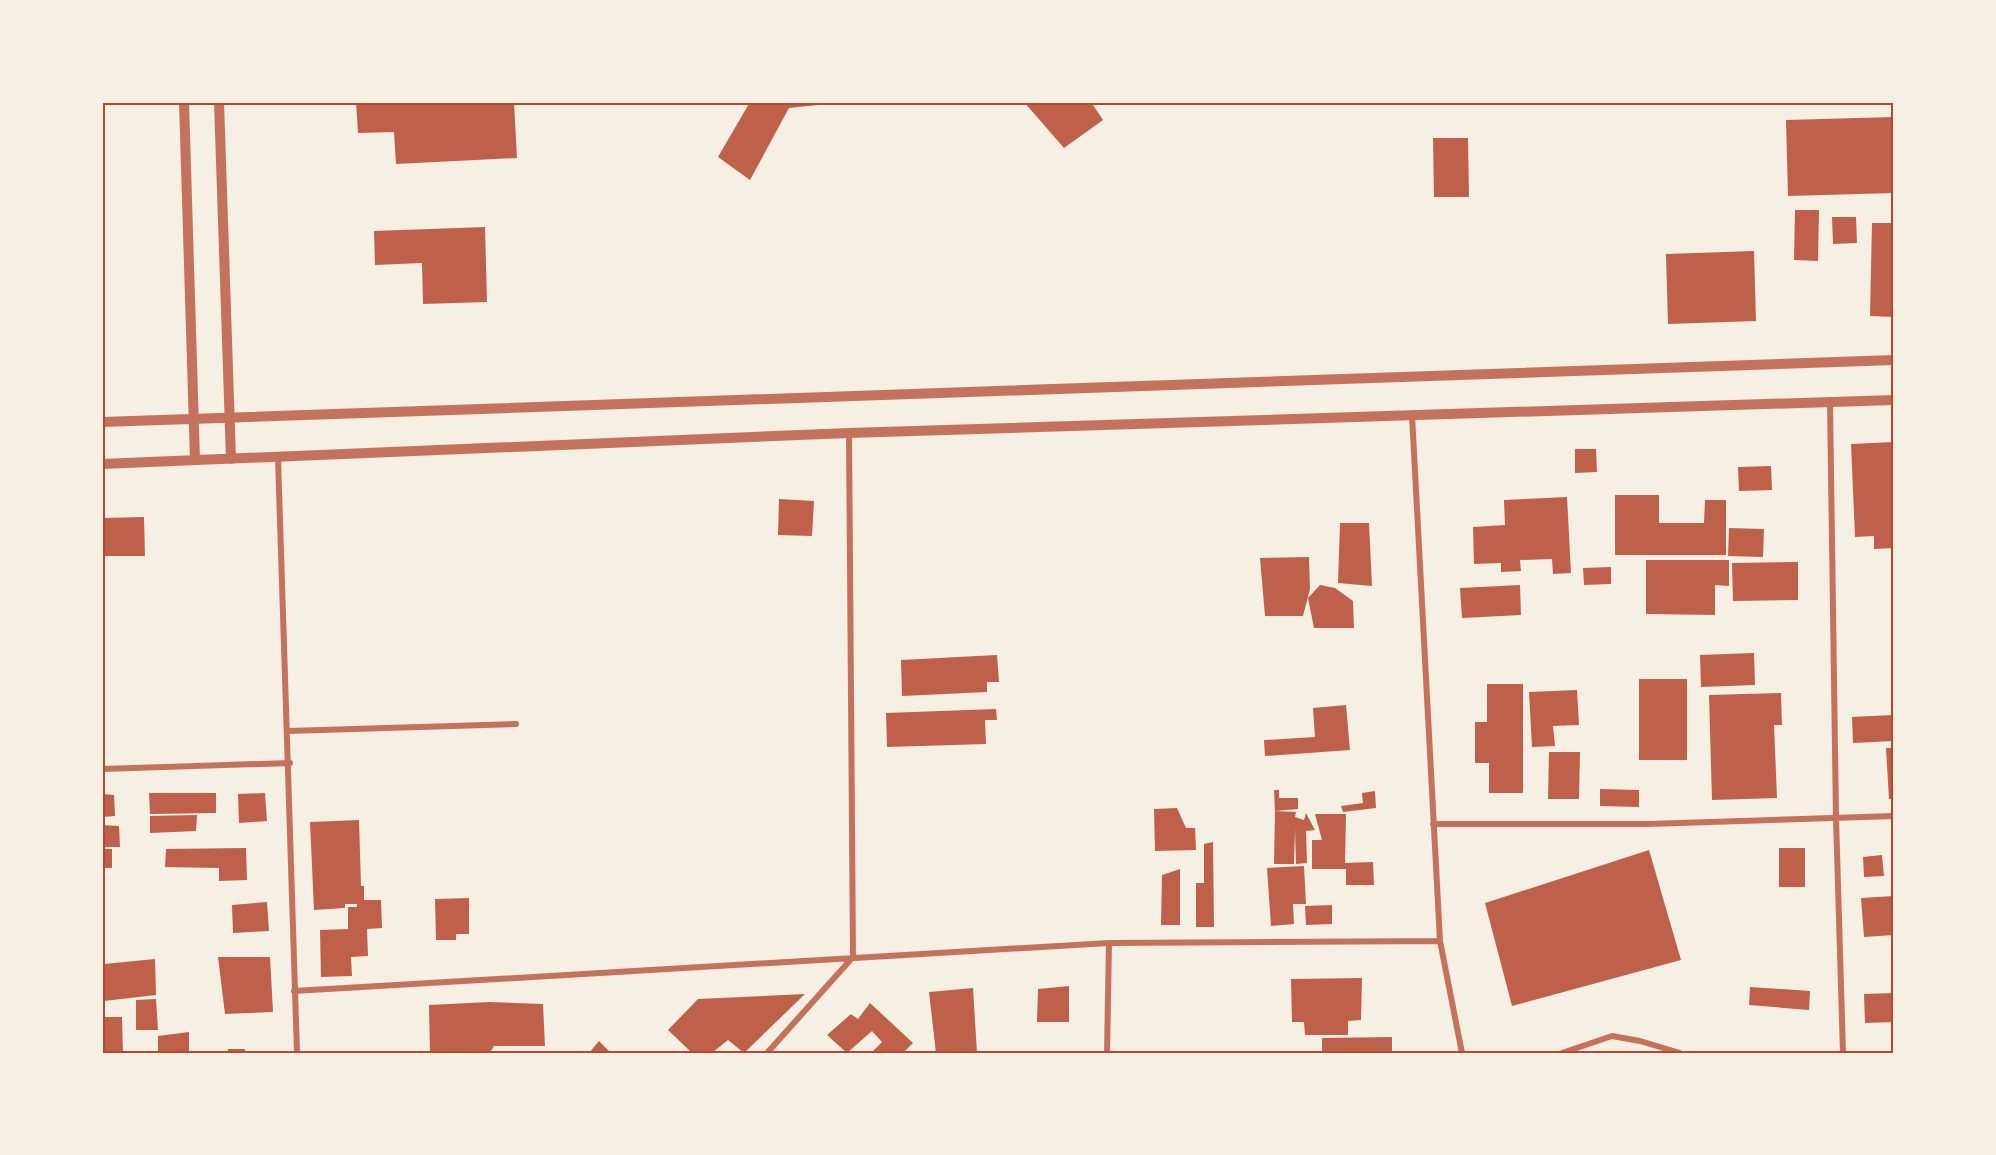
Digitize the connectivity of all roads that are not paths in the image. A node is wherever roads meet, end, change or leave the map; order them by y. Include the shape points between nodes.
1 (184, 102) edge
2 (219, 102) edge
3 (1894, 360) edge
4 (1894, 400) edge
5 (1830, 402) junction
6 (1412, 415) junction
7 (195, 418) junction
8 (231, 418) junction
9 (102, 422) edge
10 (849, 433) junction
11 (278, 458) junction
12 (231, 459) junction
13 (195, 460) junction
14 (102, 464) edge
15 (516, 723) dead end
16 (288, 731) junction
17 (290, 763) junction
18 (102, 770) edge
19 (1894, 816) edge
20 (1836, 818) junction
21 (1433, 824) junction
22 (1440, 941) junction
23 (1109, 943) junction
24 (853, 957) junction
25 (294, 991) junction
26 (297, 1053) edge
27 (767, 1053) edge
28 (1107, 1053) edge
29 (1462, 1053) edge
30 (1562, 1053) edge
31 (1680, 1053) edge
32 (1843, 1053) edge

1 - 7 street
2 - 8 street
3 - 8 street
4 - 5 street
5 - 6 street
5 - 20 street
6 - 10 street
6 - 21 street
7 - 8 street
7 - 9 street
7 - 13 street
8 - 12 street
10 - 11 street
10 - 24 street
11 - 12 street
11 - 16 street
12 - 13 street
13 - 14 street
15 - 16 street
16 - 17 street
17 - 18 street
17 - 25 street
19 - 20 street
20 - 21 street via 1648,824
20 - 32 street
21 - 22 street
22 - 23 street
22 - 29 street
23 - 24 street
23 - 28 street
24 - 25 street
24 - 27 street
25 - 26 street
30 - 31 street via 1612,1036

